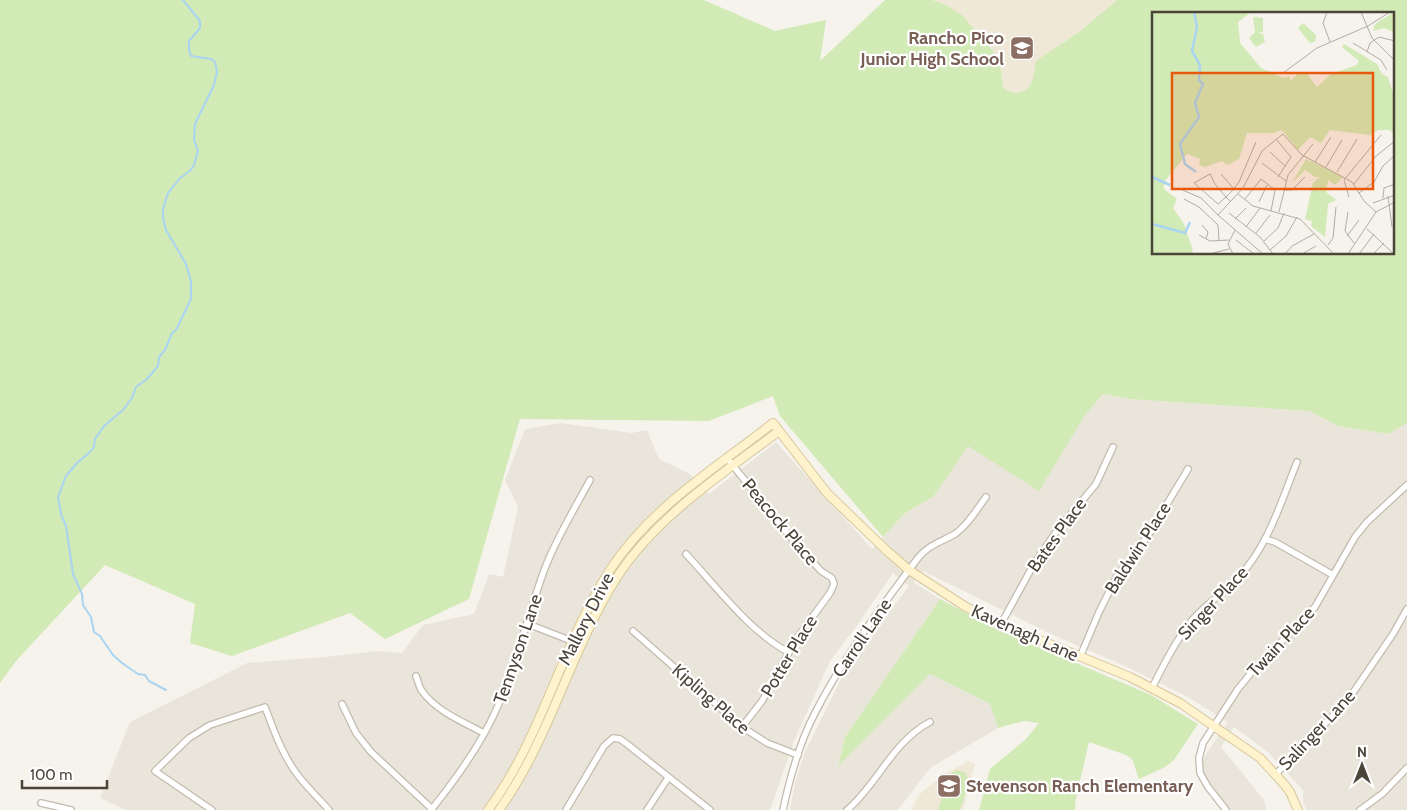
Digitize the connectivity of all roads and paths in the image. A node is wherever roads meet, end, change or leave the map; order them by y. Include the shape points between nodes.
1 (773, 424) joint
2 (779, 431) junction
3 (1114, 447) dead end
4 (728, 459) junction
5 (1297, 462) dead end
6 (733, 466) junction
7 (1188, 469) dead end
8 (590, 480) dead end
9 (1407, 485) edge
10 (986, 497) dead end
11 (1265, 539) junction
12 (686, 554) dead end
13 (909, 570) junction
14 (1334, 575) junction
15 (834, 584) joint
16 (1407, 609) edge
17 (528, 624) junction
18 (1001, 624) junction
19 (632, 631) dead end
20 (573, 641) junction
21 (582, 645) junction
22 (788, 652) junction
23 (1080, 657) junction
24 (416, 676) dead end
25 (1152, 688) junction
26 (342, 704) dead end
27 (930, 722) dead end
28 (1214, 726) junction
29 (742, 727) junction
30 (484, 732) junction
31 (798, 755) junction
32 (1407, 768) edge
33 (1276, 774) junction
34 (668, 778) junction
35 (41, 803) dead end
36 (71, 810) edge
37 (212, 810) edge
38 (329, 810) edge
39 (431, 810) edge
40 (488, 810) edge
41 (499, 810) edge
42 (566, 810) edge
43 (647, 810) edge
44 (710, 810) edge
45 (783, 810) edge
46 (847, 810) edge
47 (1226, 810) edge
48 (1298, 810) edge
49 (1360, 810) edge

1 - 2 main road, Kavenagh Lane
1 - 4 main road, Mallory Drive
2 - 6 main road
2 - 13 main road, Kavenagh Lane via 827,493
3 - 18 street, Bates Place via 1096,484 1035,562
4 - 6 street, Peacock Place
4 - 20 main road, Mallory Drive via 677,497 631,542 589,606
5 - 11 street, Singer Place
6 - 15 street, Peacock Place via 796,545 832,578
6 - 21 main road via 671,515 641,545 607,594
7 - 23 street, Baldwin Place via 1149,534 1117,576
8 - 17 street, Tennyson Lane via 545,568
9 - 14 street, Twain Place via 1367,522
10 - 13 street, Carroll Lane via 964,527 924,550
11 - 14 street
11 - 25 street, Singer Place via 1240,577 1194,619 1170,651
12 - 22 street via 752,626
13 - 18 main road, Kavenagh Lane
13 - 31 street, Carroll Lane via 841,667 814,714
14 - 28 street, Twain Place via 1315,607 1251,672
15 - 22 street, Potter Place
16 - 33 street, Salinger Lane via 1348,700
17 - 20 street
17 - 30 street, Tennyson Lane via 509,679
18 - 23 main road, Kavenagh Lane
19 - 29 street, Kipling Place
20 - 21 street
20 - 40 main road, Mallory Drive via 524,751
21 - 41 main road via 536,747
22 - 29 street, Potter Place via 762,701
23 - 25 main road, Kavenagh Lane
24 - 30 street via 422,690 434,703
25 - 28 main road, Kavenagh Lane
26 - 39 street via 356,733 371,752
27 - 46 street via 905,740
28 - 33 main road, Kavenagh Lane via 1260,758
28 - 47 street, Twain Place via 1200,750 1199,766 1203,780
29 - 31 street, Kipling Place via 767,743
30 - 39 street, Tennyson Lane
31 - 45 street, Carroll Lane
32 - 49 street via 1382,794
33 - 48 main road, Kavenagh Lane via 1290,792
34 - 42 street via 627,744 613,738 604,746
34 - 43 street
34 - 44 street
35 - 36 street
37 - 38 street via 155,771 189,738 210,726 265,707 286,758

